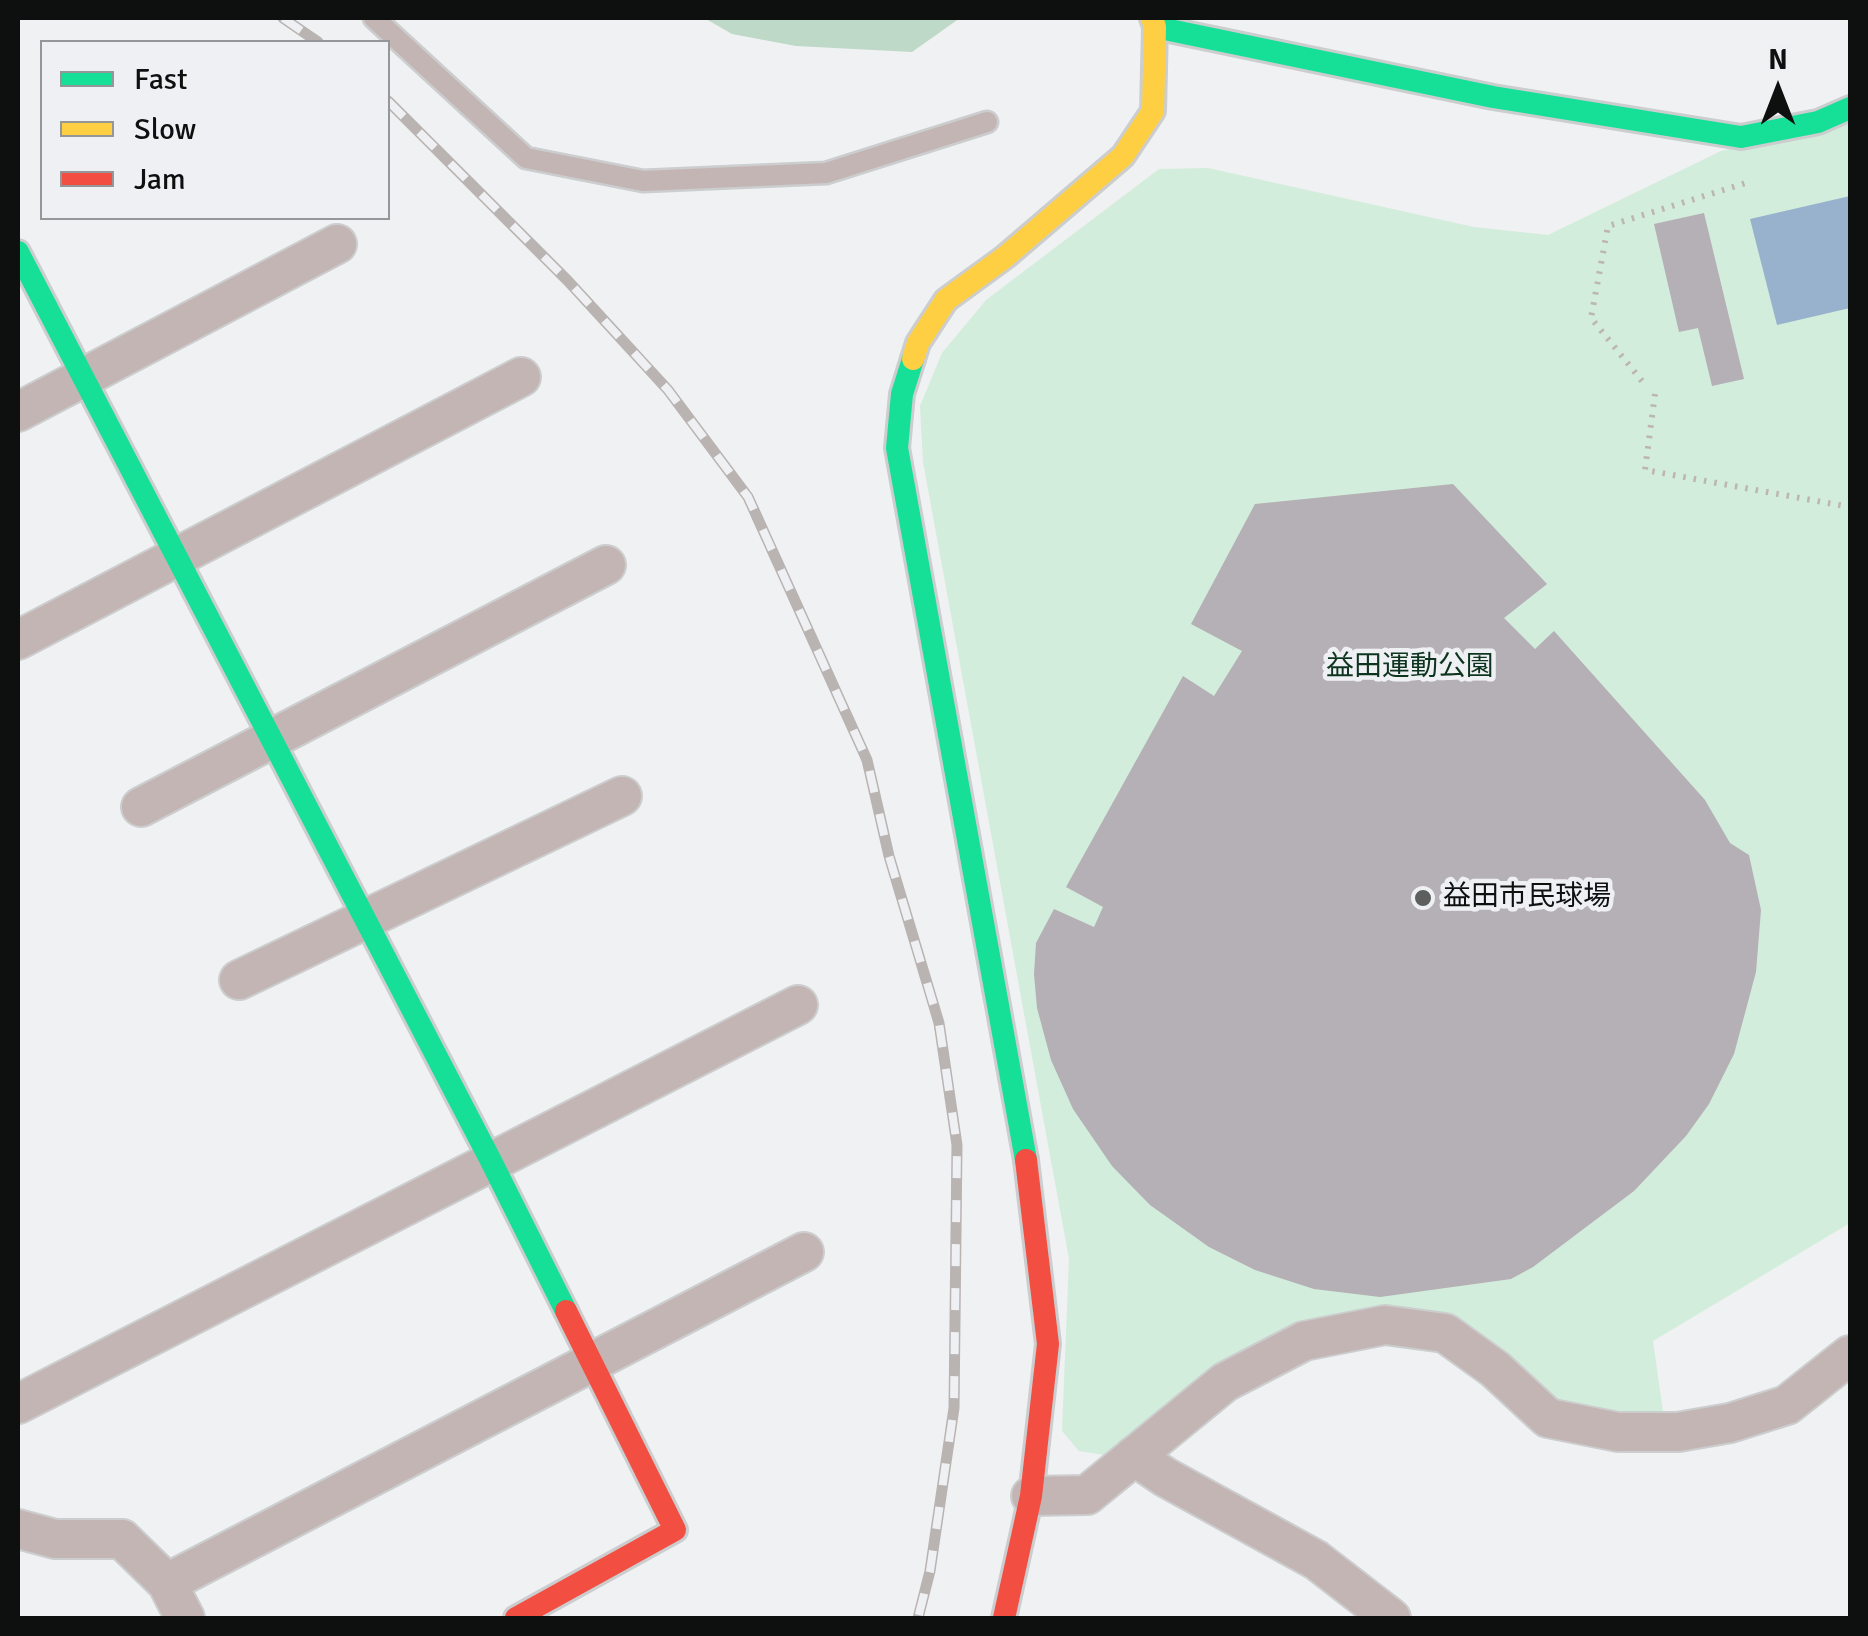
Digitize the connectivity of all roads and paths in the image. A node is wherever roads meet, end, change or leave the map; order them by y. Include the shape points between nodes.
1 (374, 18) edge
2 (1153, 22) edge
3 (1850, 108) edge
4 (987, 122) dead end
5 (1758, 179) dead end
6 (338, 244) dead end
7 (18, 252) edge
8 (521, 378) dead end
9 (82, 380) junction
10 (1642, 381) dead end
11 (1655, 394) dead end
12 (18, 412) edge
13 (1850, 507) edge
14 (176, 559) junction
15 (606, 565) dead end
16 (18, 640) edge
17 (272, 740) junction
18 (622, 796) dead end
19 (140, 807) dead end
20 (366, 920) junction
21 (238, 980) dead end
22 (798, 1005) dead end
23 (490, 1160) junction
24 (804, 1252) dead end
25 (1850, 1356) edge
26 (590, 1361) junction
27 (18, 1404) edge
28 (1134, 1456) junction
29 (1031, 1496) junction
30 (18, 1529) edge
31 (166, 1583) junction
32 (185, 1618) edge
33 (516, 1618) edge
34 (1004, 1618) edge
35 (1391, 1618) edge

1 - 4 lane via 526,158 644,181 826,173
2 - 3 street via 1493,98 1741,137 1818,122
2 - 29 street via 1153,111 1123,156 946,300 918,343 902,394 896,448 1034,1213 1048,1344
5 - 10 path via 1608,226 1591,318
6 - 9 street
7 - 9 street
8 - 14 street
9 - 12 street
9 - 14 street
11 - 13 path via 1645,470
14 - 16 street
14 - 17 street
15 - 17 street
17 - 19 street
17 - 20 street
18 - 20 street
20 - 21 street
20 - 23 street
22 - 23 street
23 - 26 street
23 - 27 street
24 - 26 street
25 - 28 street via 1787,1405 1678,1432 1618,1432 1548,1418 1446,1333 1384,1325 1304,1341 1225,1382
26 - 31 street
26 - 33 street via 675,1530
28 - 29 street via 1088,1495
28 - 35 street via 1316,1560
29 - 34 street
30 - 31 street via 55,1540 122,1540
31 - 32 street

